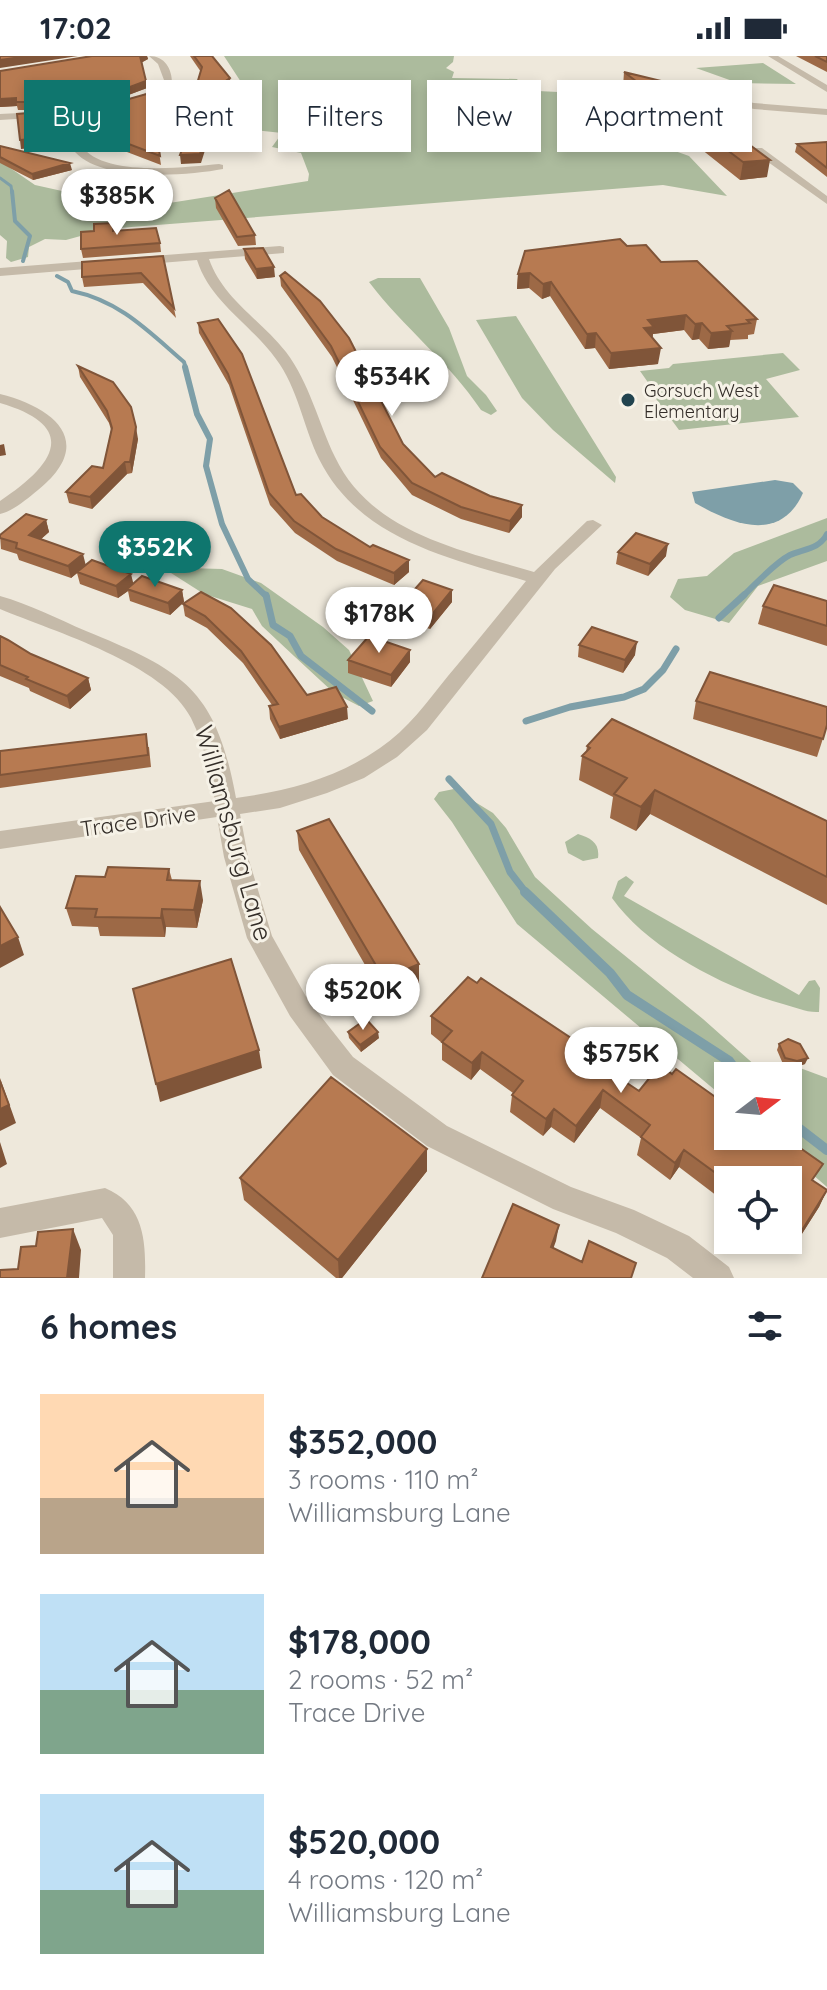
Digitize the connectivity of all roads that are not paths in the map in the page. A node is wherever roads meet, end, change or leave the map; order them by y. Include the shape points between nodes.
1 (153, 56) edge
2 (772, 56) edge
3 (827, 89) edge
4 (130, 102) edge
5 (752, 105) edge
6 (827, 112) edge
7 (24, 115) edge
8 (0, 117) edge
9 (758, 150) edge
10 (81, 152) edge
11 (219, 167) dead end
12 (827, 201) edge
13 (280, 250) dead end
14 (202, 256) junction
15 (0, 272) edge
16 (0, 398) edge
17 (0, 509) edge
18 (593, 525) dead end
19 (539, 579) junction
20 (0, 602) edge
21 (228, 809) junction
22 (0, 840) edge
23 (0, 1223) edge
24 (129, 1278) edge
25 (718, 1278) edge

1 - 4 street via 169,77 167,85
2 - 3 street
5 - 6 street
7 - 8 street
9 - 12 street
10 - 11 street via 100,163 153,171
13 - 14 street
14 - 15 street
14 - 19 street via 213,284 283,358 329,463 358,502 392,528 435,548
16 - 17 street via 39,413 54,425 59,440 51,468
18 - 19 street, Trace Drive
19 - 21 street, Trace Drive via 401,746 313,791
20 - 21 street, Williamsburg Lane via 120,650 170,679 211,735
21 - 22 street, Trace Drive
21 - 25 street, Williamsburg Lane via 260,938 299,1008 343,1066 437,1136 564,1199 678,1247
23 - 24 street via 105,1203 117,1208 126,1223

